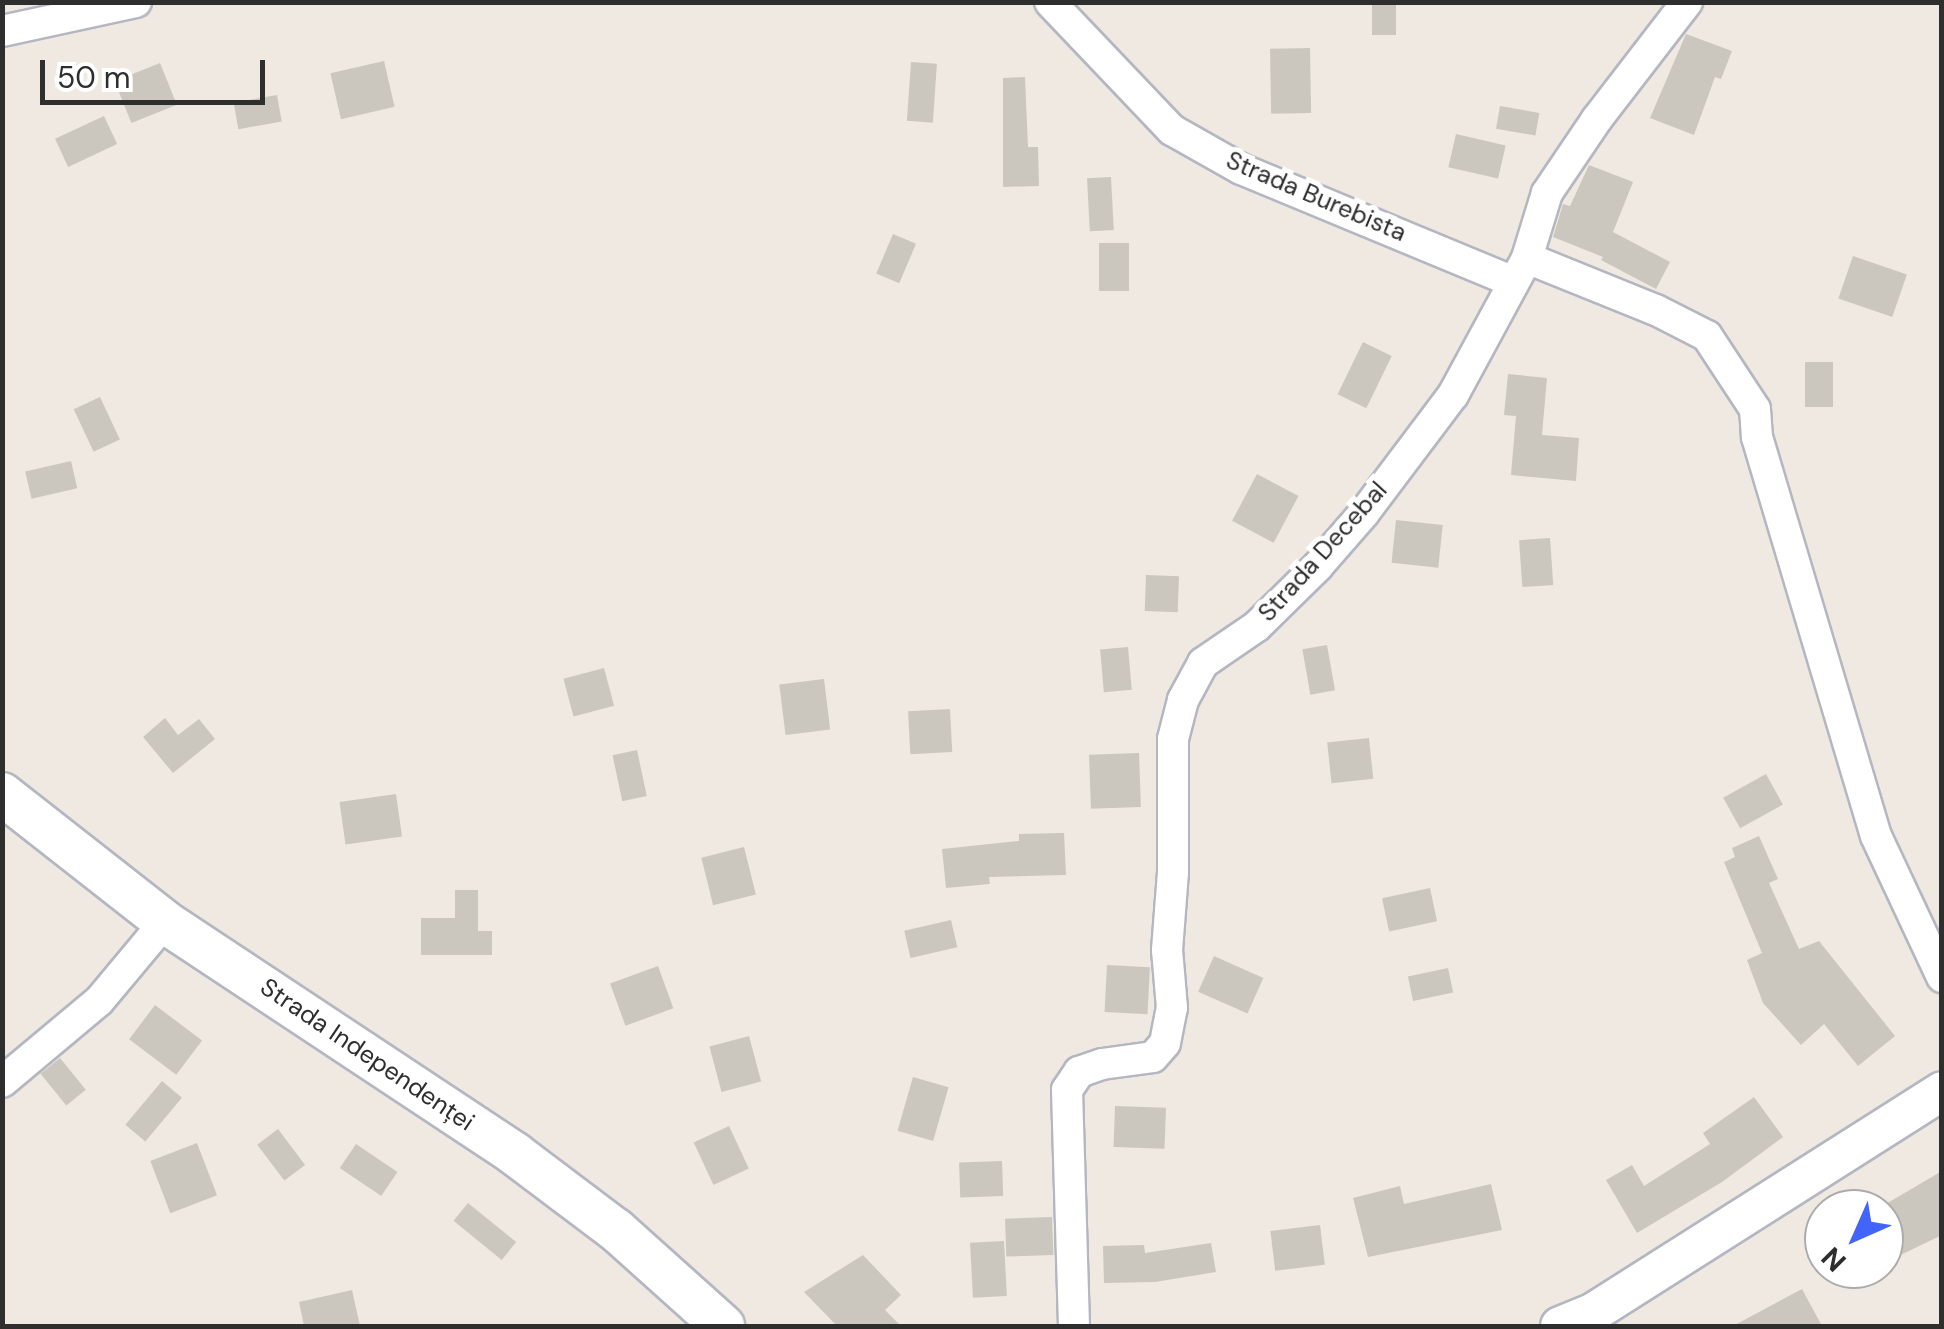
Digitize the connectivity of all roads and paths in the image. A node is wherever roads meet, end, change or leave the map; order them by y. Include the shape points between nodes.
1 (136, 2) edge
2 (1050, 2) edge
3 (1687, 2) edge
4 (2, 31) edge
5 (1520, 270) junction
6 (2, 794) edge
7 (166, 922) junction
8 (1942, 976) edge
9 (2, 1082) edge
10 (1942, 1091) edge
11 (724, 1326) edge
12 (1074, 1326) edge
13 (1560, 1326) edge

1 - 4 street
2 - 5 street, Strada Burebista via 1172,130 1241,169
3 - 5 street, Strada Decebal via 1548,193
5 - 8 street, Strada Burebista via 1640,303 1706,336 1755,409 1757,437 1876,836
5 - 12 street, Strada Decebal via 1453,394 1364,513 1257,626 1204,664 1183,700 1172,739 1172,1008 1165,1042 1153,1057 1079,1072 1067,1090
6 - 7 main road, Strada Independenței
7 - 9 street via 99,1001
7 - 11 main road, Strada Independenței via 515,1154 616,1230
10 - 13 street via 1594,1312

